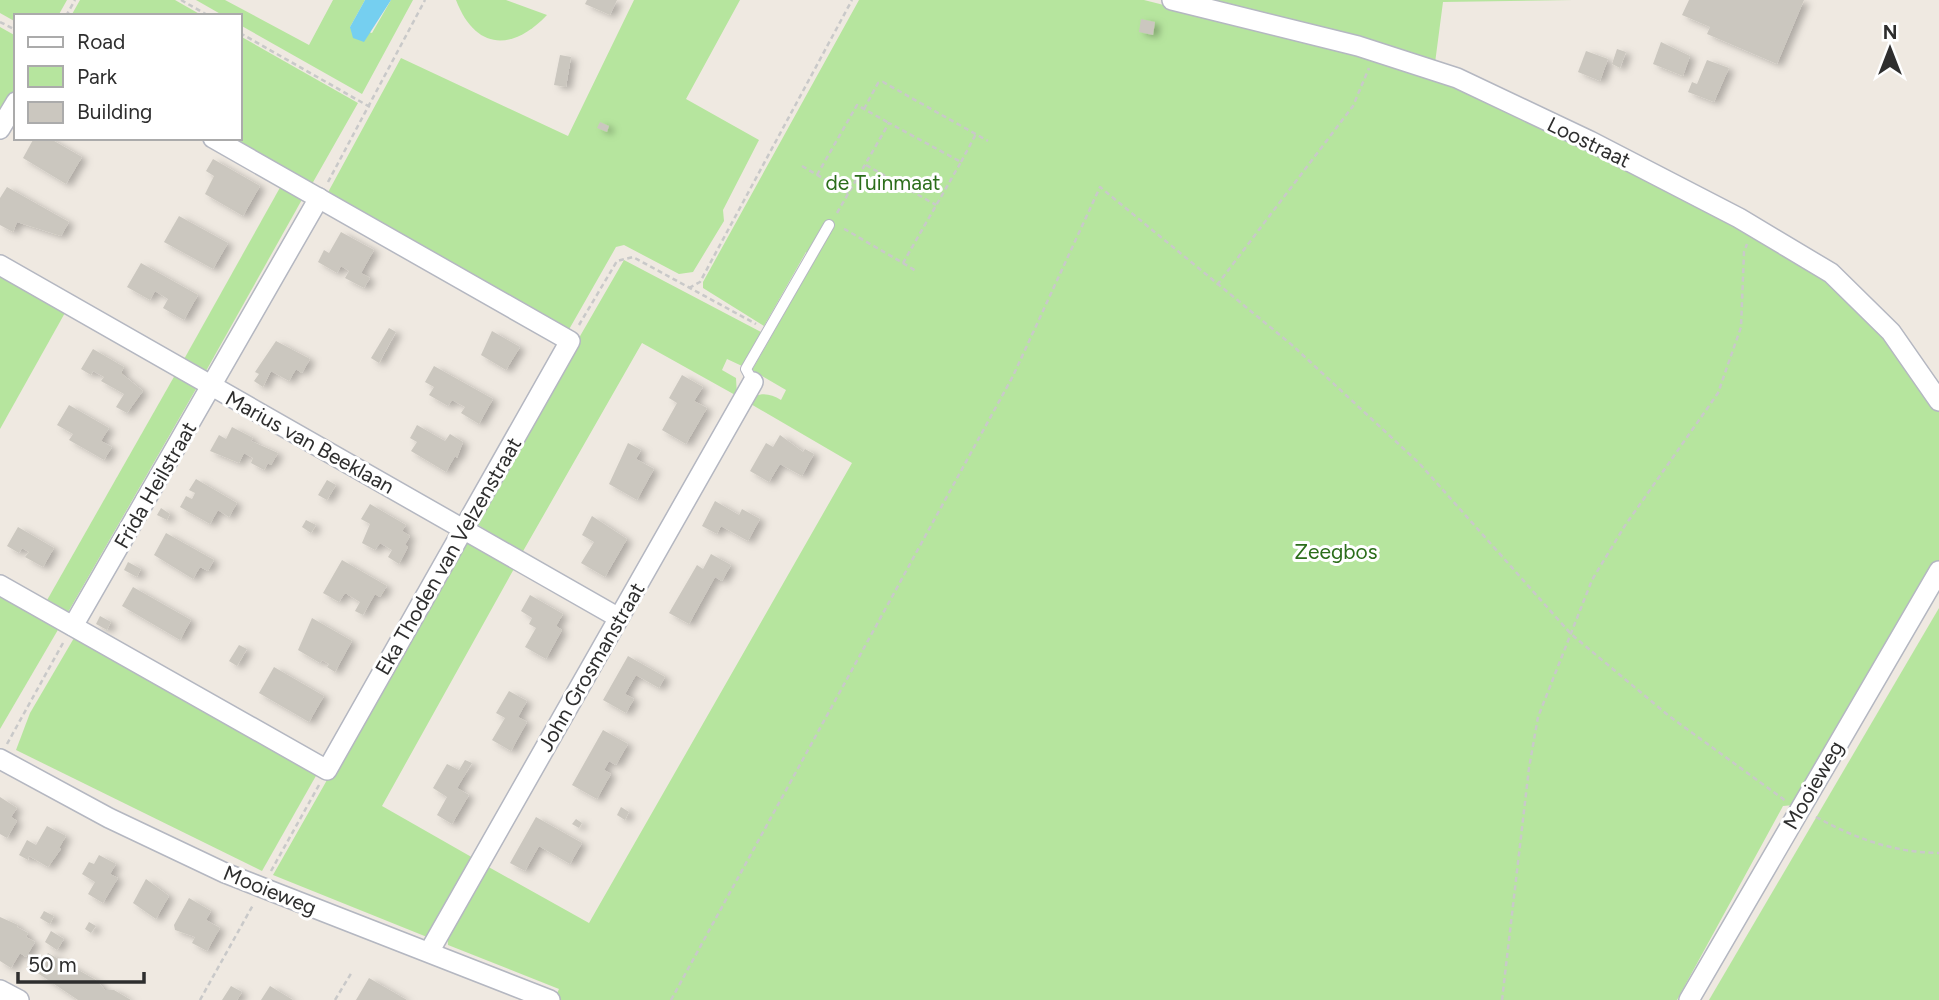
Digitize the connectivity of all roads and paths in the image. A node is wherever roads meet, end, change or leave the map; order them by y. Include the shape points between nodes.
1 (181, 0) edge
2 (425, 0) edge
3 (852, 0) edge
4 (1172, 0) edge
5 (206, 14) edge
6 (242, 34) edge
7 (1376, 52) junction
8 (14, 106) edge
9 (370, 107) junction
10 (864, 108) junction
11 (889, 122) junction
12 (0, 130) edge
13 (976, 134) junction
14 (216, 140) edge
15 (988, 141) dead end
16 (961, 162) junction
17 (866, 165) junction
18 (802, 166) dead end
19 (817, 175) junction
20 (848, 193) junction
21 (319, 198) junction
22 (936, 205) junction
23 (830, 223) junction
24 (1753, 225) junction
25 (903, 263) junction
26 (0, 265) edge
27 (916, 271) dead end
28 (1217, 285) junction
29 (689, 288) junction
30 (768, 331) junction
31 (570, 341) junction
32 (753, 382) joint
33 (212, 386) junction
34 (1939, 401) edge
35 (471, 533) junction
36 (1939, 571) edge
37 (0, 584) edge
38 (619, 618) junction
39 (73, 626) junction
40 (1571, 634) junction
41 (3, 752) edge
42 (327, 770) junction
43 (1798, 810) junction
44 (1939, 853) edge
45 (262, 888) junction
46 (429, 952) junction
47 (352, 972) dead end
48 (0, 990) edge
49 (19, 1000) edge
50 (200, 1000) edge
51 (335, 1000) edge
52 (550, 1000) edge
53 (671, 1000) edge
54 (1502, 1000) edge
55 (1689, 1000) edge

1 - 5 path
2 - 9 path
3 - 29 path via 700,282
4 - 7 street, Loostraat
6 - 9 path
7 - 24 street, Loostraat via 1457,78
7 - 28 path via 1353,106
8 - 12 street
9 - 21 path
10 - 11 path
10 - 13 path via 883,82
10 - 19 path via 857,105
11 - 16 path
11 - 17 path
13 - 15 path
13 - 16 path
14 - 21 street
16 - 22 path
17 - 20 path
17 - 22 path
18 - 19 path
19 - 20 path
20 - 23 path
21 - 31 street
21 - 33 street, Frida Heilstraat
22 - 25 path
23 - 25 path
23 - 30 lane
24 - 34 street, Loostraat via 1831,273 1891,332
24 - 40 path via 1744,252 1741,327 1718,393 1605,558
25 - 27 path
26 - 33 street, Marius van Beeklaan
28 - 40 path via 1292,345 1419,463
28 - 53 path via 1100,187 1013,376
29 - 30 path
29 - 31 path via 625,257 617,261
30 - 32 lane via 746,369
31 - 35 street, Eka Thoden van Velzenstraat
32 - 38 street, John Grosmanstraat
33 - 35 street, Marius van Beeklaan
33 - 39 street, Frida Heilstraat
35 - 38 street, Marius van Beeklaan
35 - 42 street, Eka Thoden van Velzenstraat
36 - 43 street, Mooieweg
37 - 39 street
38 - 46 street, John Grosmanstraat
39 - 41 path
39 - 42 street
40 - 43 path via 1669,716
40 - 54 path via 1538,717
41 - 45 street, Mooieweg via 109,818
42 - 45 path
43 - 44 path via 1877,845
43 - 55 street, Mooieweg
45 - 46 street, Mooieweg
45 - 50 path
46 - 52 street, Mooieweg
47 - 51 path
48 - 49 street

